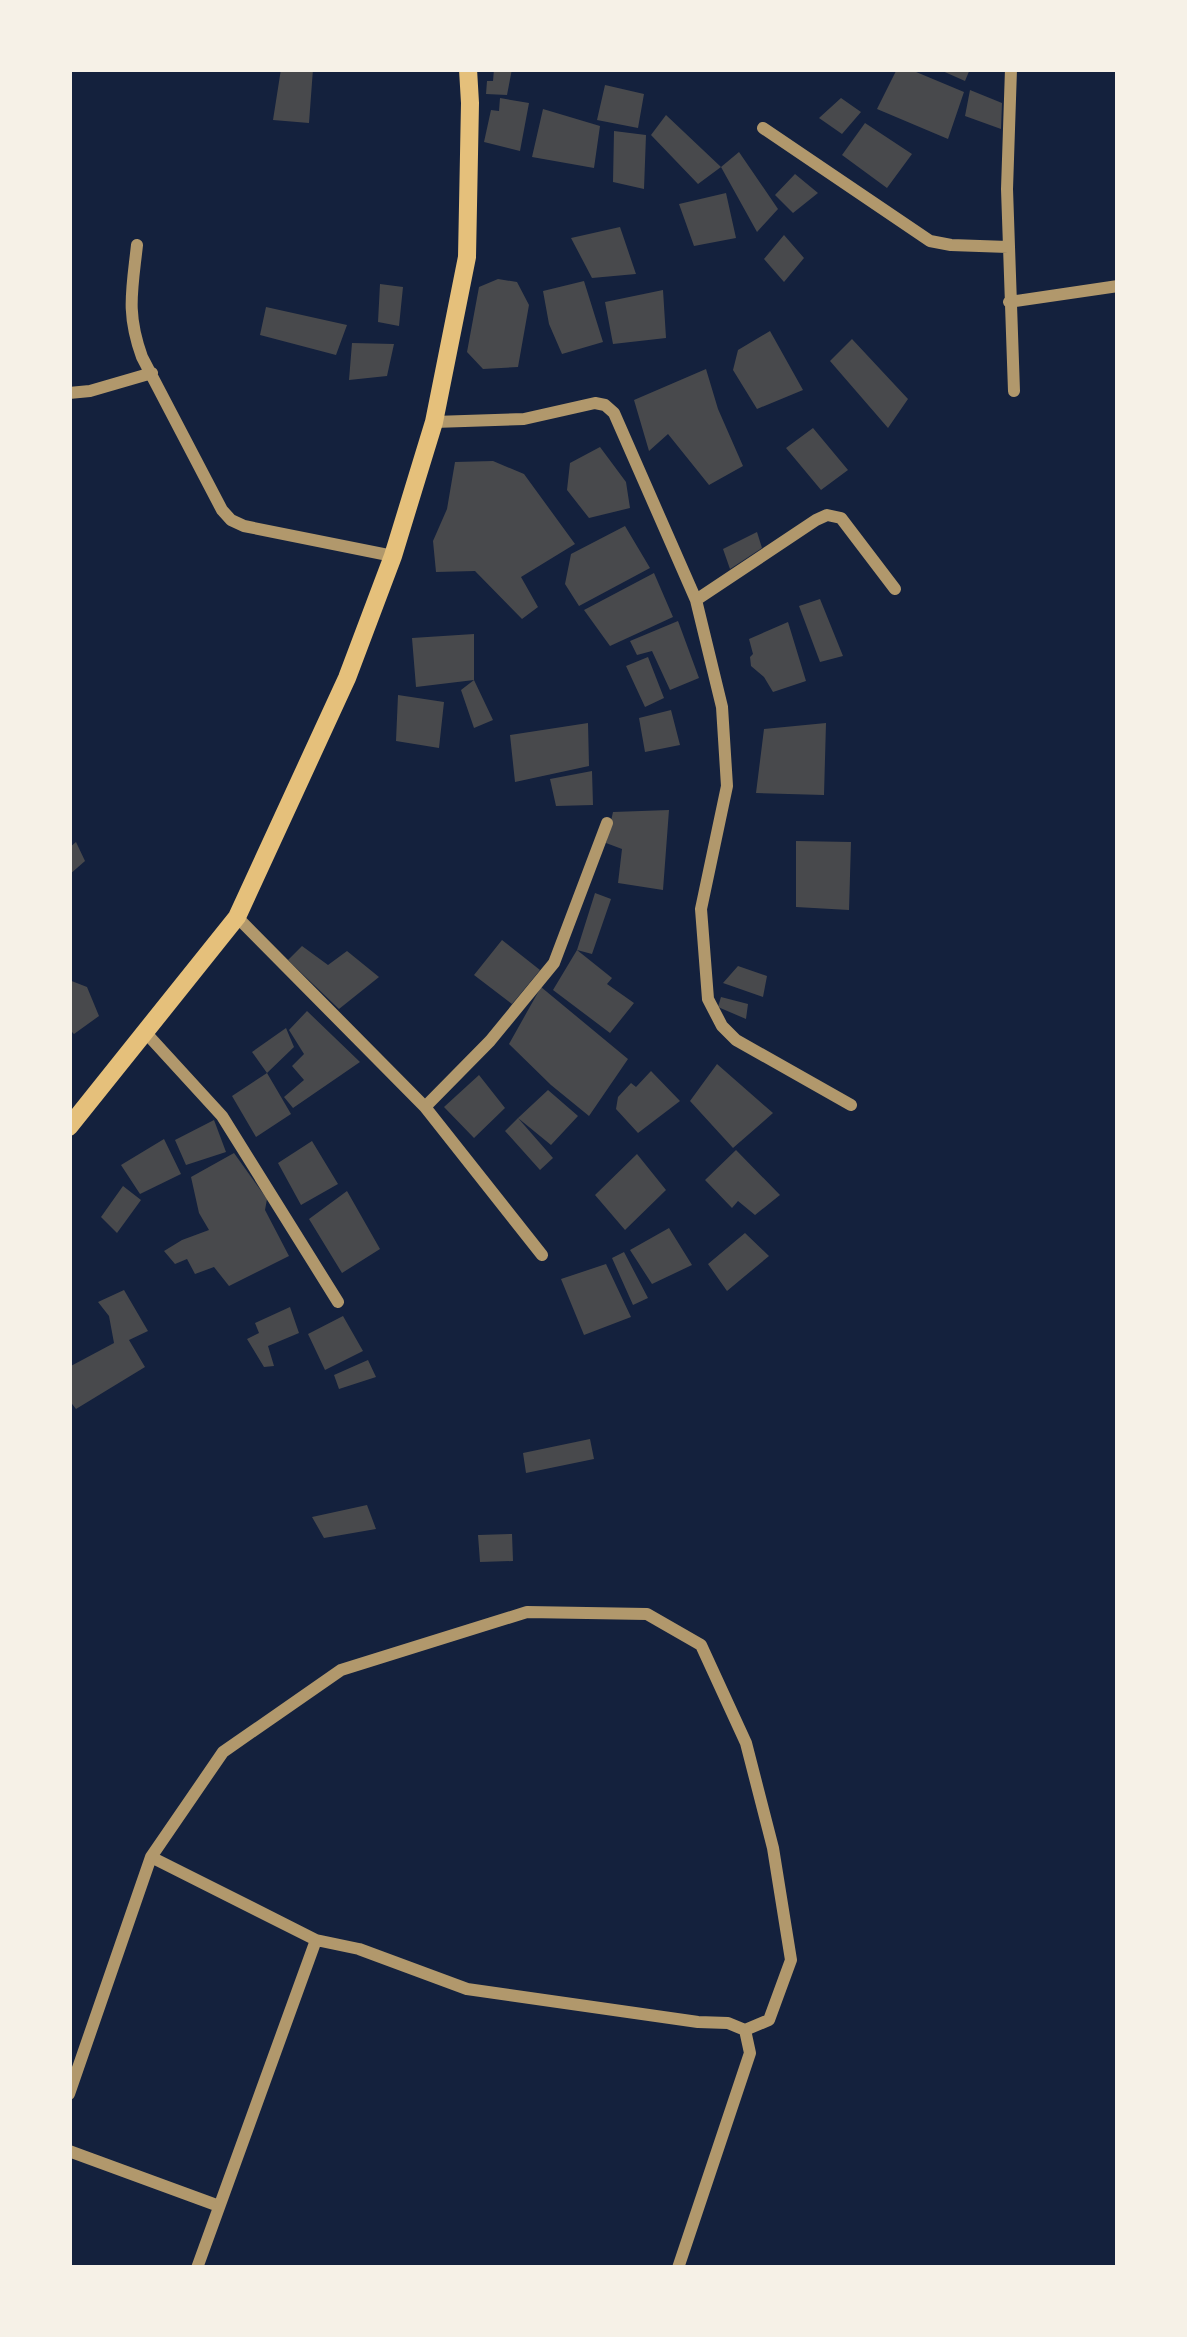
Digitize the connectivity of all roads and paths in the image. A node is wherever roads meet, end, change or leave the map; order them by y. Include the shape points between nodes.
1 (468, 69) edge
2 (1011, 69) edge
3 (763, 128) dead end
4 (137, 245) dead end
5 (1008, 247) junction
6 (1118, 286) edge
7 (1009, 302) junction
8 (152, 373) junction
9 (1014, 391) dead end
10 (69, 393) edge
11 (434, 422) junction
12 (393, 556) junction
13 (895, 589) dead end
14 (696, 600) junction
15 (607, 824) dead end
16 (237, 917) junction
17 (146, 1034) junction
18 (851, 1106) dead end
19 (424, 1108) junction
20 (69, 1127) edge
21 (542, 1255) dead end
22 (338, 1302) dead end
23 (151, 1857) junction
24 (316, 1940) junction
25 (745, 2030) junction
26 (69, 2094) edge
27 (69, 2151) edge
28 (219, 2206) junction
29 (197, 2268) edge
30 (678, 2268) edge

1 - 11 highway via 467,256
2 - 5 street
3 - 5 street via 931,241
4 - 8 street via 130,307
5 - 7 street
6 - 7 street
7 - 9 street
8 - 10 street
8 - 12 street via 231,520
11 - 12 highway
11 - 14 street via 605,405
12 - 16 highway via 347,678
13 - 14 street via 841,518 827,515
14 - 18 street via 722,707 727,786 701,909 708,999 736,1040
15 - 19 street via 554,963
16 - 17 highway
16 - 19 street
17 - 20 highway
17 - 22 street via 222,1116
19 - 21 street
23 - 24 street
23 - 25 street via 223,1752 341,1670 527,1612 647,1614 701,1645 746,1742 773,1848 791,1960 769,2020
23 - 26 street
24 - 25 street via 467,1989
24 - 28 street
25 - 30 street via 749,2053
27 - 28 street
28 - 29 street

